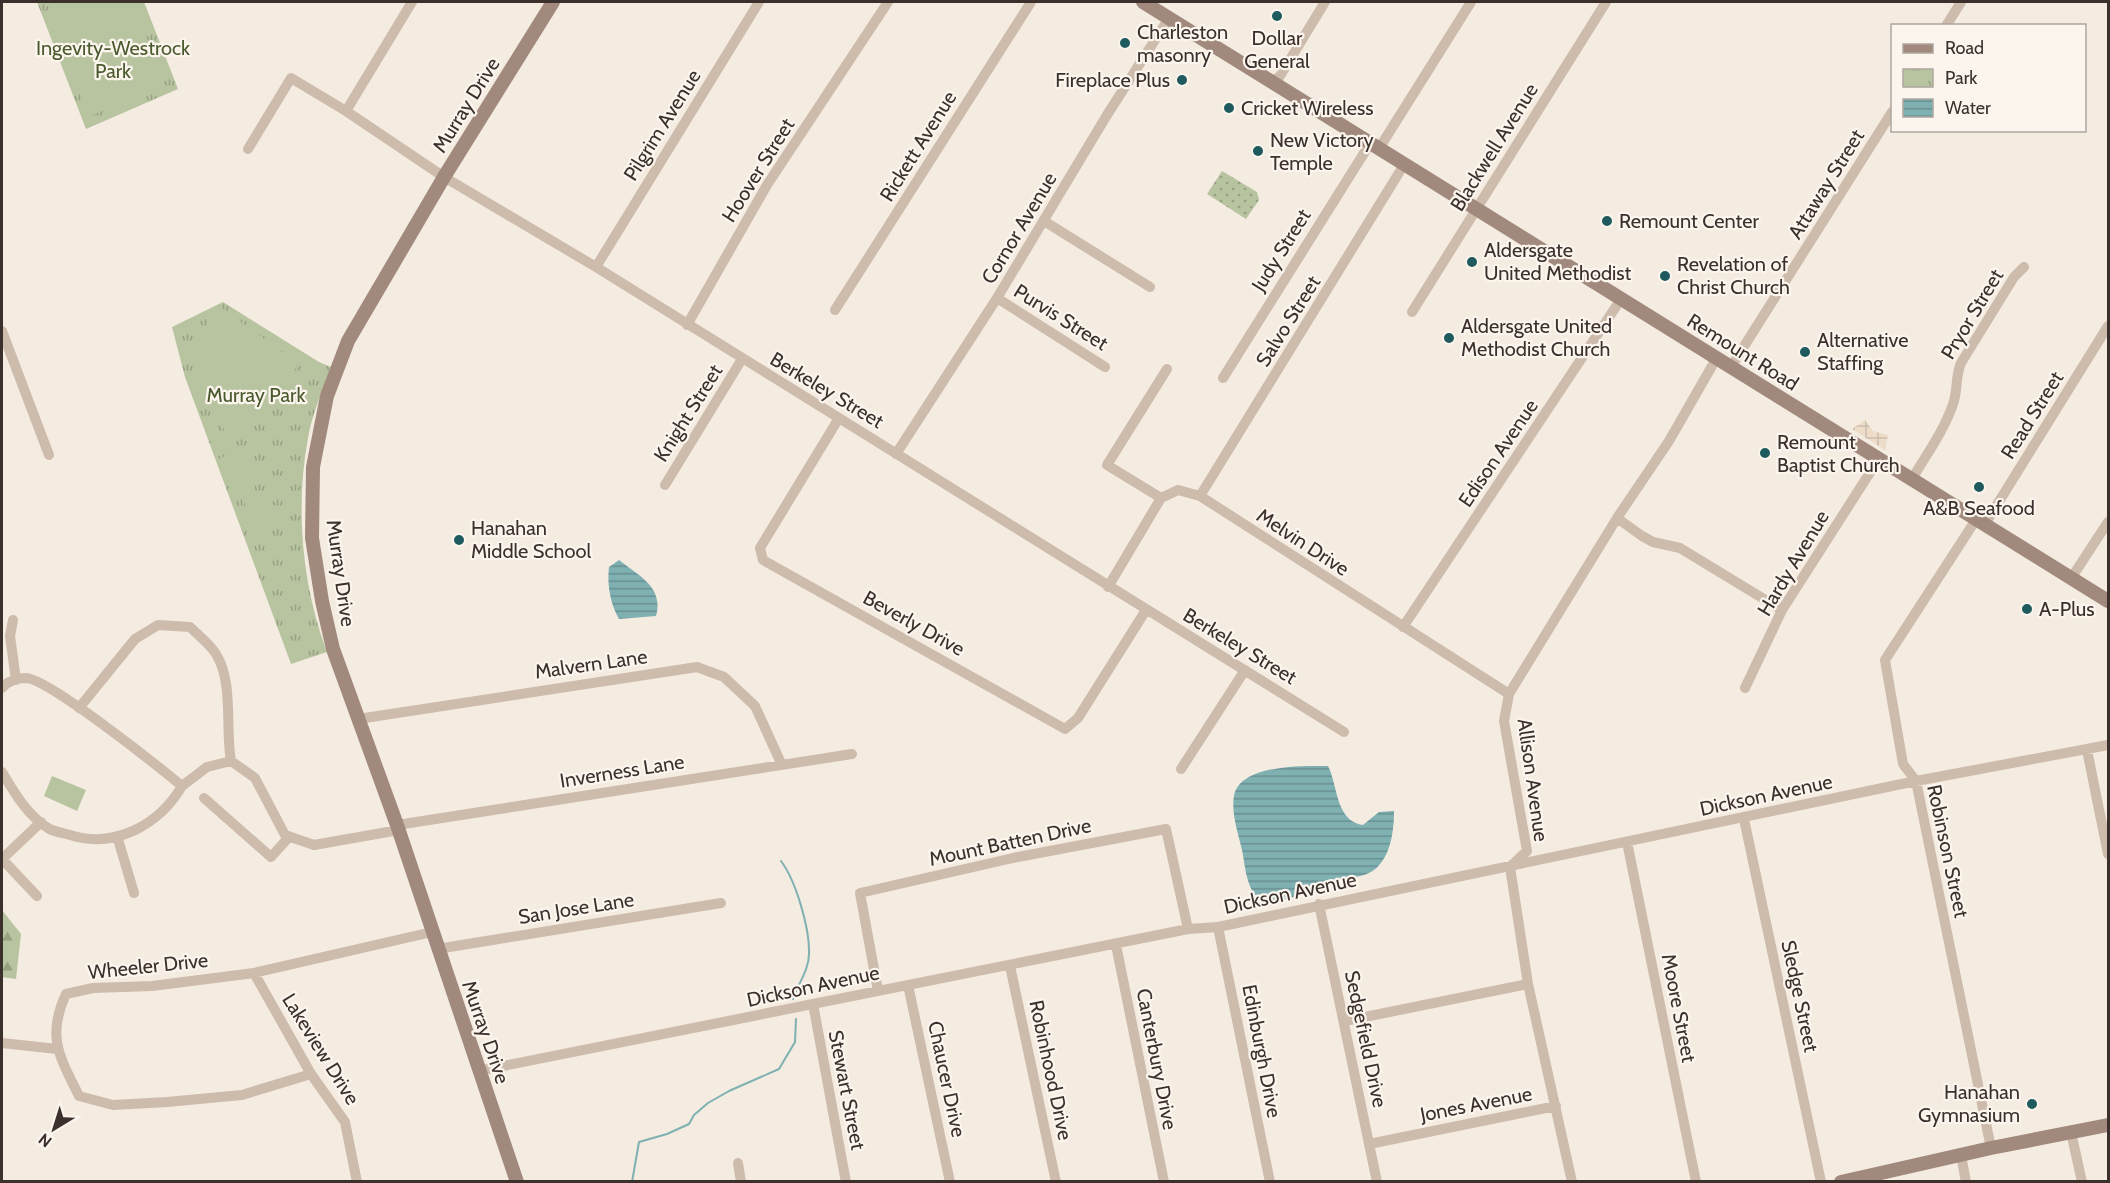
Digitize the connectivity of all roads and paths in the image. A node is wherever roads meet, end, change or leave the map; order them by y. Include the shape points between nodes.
1 (412, 2) edge
2 (553, 2) edge
3 (759, 2) edge
4 (888, 2) edge
5 (1031, 2) edge
6 (1143, 2) edge
7 (1325, 2) edge
8 (1471, 2) edge
9 (1606, 2) edge
10 (1960, 2) edge
11 (1169, 18) junction
12 (1947, 24) edge
13 (1272, 82) junction
14 (346, 111) junction
15 (1891, 115) edge
16 (1376, 145) junction
17 (248, 149) dead end
18 (1405, 163) junction
19 (444, 177) junction
20 (1477, 208) junction
21 (1044, 221) junction
22 (596, 267) junction
23 (2024, 267) dead end
24 (1150, 287) dead end
25 (997, 298) junction
26 (1621, 299) junction
27 (835, 310) dead end
28 (1412, 312) dead end
29 (687, 325) junction
30 (2109, 326) edge
31 (2, 331) edge
32 (742, 359) junction
33 (1716, 359) junction
34 (1105, 367) dead end
35 (1731, 367) junction
36 (1167, 369) dead end
37 (1223, 378) dead end
38 (839, 418) junction
39 (896, 454) junction
40 (49, 455) dead end
41 (1878, 460) junction
42 (1912, 479) junction
43 (665, 485) dead end
44 (1200, 496) junction
45 (1161, 498) junction
46 (1617, 518) junction
47 (1981, 521) junction
48 (2109, 522) edge
49 (2072, 577) junction
50 (1108, 587) junction
51 (2109, 601) edge
52 (1146, 610) junction
53 (1782, 610) junction
54 (13, 621) dead end
55 (1403, 627) junction
56 (1245, 670) junction
57 (16, 680) junction
58 (2, 688) edge
59 (1745, 688) dead end
60 (1509, 694) junction
61 (79, 708) junction
62 (358, 719) junction
63 (1344, 732) dead end
64 (2109, 745) edge
65 (2087, 750) junction
66 (852, 754) dead end
67 (231, 761) junction
68 (781, 763) junction
69 (1181, 769) dead end
70 (2, 772) edge
71 (1916, 781) junction
72 (182, 786) junction
73 (204, 798) dead end
74 (1744, 819) junction
75 (41, 822) junction
76 (398, 828) junction
77 (117, 836) junction
78 (289, 837) junction
79 (1627, 842) junction
80 (2109, 854) edge
81 (2, 859) edge
82 (1510, 867) junction
83 (134, 893) dead end
84 (37, 896) dead end
85 (721, 903) dead end
86 (1319, 904) junction
87 (1218, 927) junction
88 (1188, 929) junction
89 (432, 932) junction
90 (1116, 945) junction
91 (437, 949) junction
92 (1010, 966) junction
93 (254, 973) junction
94 (1528, 984) junction
95 (908, 985) junction
96 (878, 991) junction
97 (813, 1004) junction
98 (1345, 1021) junction
99 (2, 1043) edge
100 (57, 1049) junction
101 (478, 1071) junction
102 (311, 1074) junction
103 (1556, 1106) junction
104 (2109, 1125) edge
105 (2071, 1132) junction
106 (1369, 1144) junction
107 (1991, 1148) junction
108 (1961, 1155) junction
109 (738, 1163) dead end
110 (357, 1182) edge
111 (517, 1182) edge
112 (741, 1182) edge
113 (846, 1182) edge
114 (950, 1182) edge
115 (1056, 1182) edge
116 (1164, 1182) edge
117 (1270, 1182) edge
118 (1377, 1182) edge
119 (1572, 1182) edge
120 (1696, 1182) edge
121 (1821, 1182) edge
122 (1841, 1182) edge
123 (1966, 1182) edge
124 (2082, 1182) edge

1 - 14 street
2 - 19 street, Murray Drive
3 - 22 street, Pilgrim Avenue
4 - 29 street, Hoover Street via 767,185
5 - 27 street, Rickett Avenue
6 - 11 street, Remount Road
7 - 13 street via 1280,76
8 - 16 street, Judy Street
9 - 20 street, Blackwell Avenue
10 - 12 street
11 - 13 street, Remount Road
11 - 21 street, Cornor Avenue
13 - 16 street, Remount Road
14 - 17 street, Berkeley Street via 291,78
14 - 19 street, Berkeley Street
15 - 35 street, Attaway Street
16 - 18 street, Remount Road
16 - 37 street, Judy Street
18 - 20 street, Remount Road
18 - 44 street, Salvo Street
19 - 22 street, Berkeley Street
19 - 62 street, Murray Drive via 348,341 327,396 314,467 312,537 322,601 333,649
20 - 26 street, Remount Road
20 - 28 street, Blackwell Avenue
21 - 24 street
21 - 25 street, Cornor Avenue
22 - 29 street, Berkeley Street
23 - 42 street, Pryor Street via 1961,363 1956,374 1955,401
25 - 34 street, Purvis Street
25 - 39 street, Cornor Avenue
26 - 33 street, Remount Road
26 - 55 street, Edison Avenue
29 - 32 street, Berkeley Street
30 - 47 street, Read Street
31 - 40 street
32 - 38 street, Berkeley Street
32 - 43 street, Knight Street
33 - 35 street, Remount Road
33 - 46 street, Allison Avenue via 1669,441
35 - 41 street, Remount Road
36 - 45 street via 1107,465
38 - 39 street, Berkeley Street
38 - 52 street, Beverly Drive via 760,548 763,560 1065,729 1078,718
39 - 50 street, Berkeley Street
41 - 42 street, Remount Road
41 - 53 street, Hardy Avenue
42 - 47 street, Remount Road
44 - 45 street, Melvin Drive via 1178,490
44 - 55 street, Melvin Drive
45 - 50 street
46 - 53 street via 1653,542 1680,548
46 - 60 street, Allison Avenue
47 - 49 street, Remount Road
47 - 71 street, Robinson Street via 1885,660 1903,764
48 - 49 street
49 - 51 street, Remount Road
50 - 52 street, Berkeley Street
52 - 56 street, Berkeley Street
53 - 59 street, Hardy Avenue
54 - 57 street via 10,636
55 - 60 street, Melvin Drive
56 - 63 street, Berkeley Street
56 - 69 street
57 - 58 street via 8,681
57 - 61 street via 27,678
60 - 82 street, Allison Avenue via 1504,721 1527,851
61 - 67 street via 135,639 158,625 190,627 217,654 226,686
61 - 72 street
62 - 68 street, Malvern Lane via 697,667 724,677 755,706
62 - 76 street, Murray Drive
64 - 65 street, Dickson Avenue
65 - 71 street, Dickson Avenue
65 - 80 street
66 - 68 street, Inverness Lane
67 - 72 street via 207,767
67 - 78 street via 255,778 276,821
68 - 76 street, Inverness Lane
70 - 75 street via 23,805
71 - 74 street, Dickson Avenue
71 - 107 street, Robinson Street
72 - 77 street via 171,804 149,824
73 - 78 street via 271,857
74 - 79 street, Dickson Avenue
74 - 121 street, Sledge Street
75 - 77 street via 49,829 87,840
75 - 81 street
76 - 78 street, Inverness Lane via 314,845
76 - 89 street, Murray Drive
77 - 83 street
79 - 82 street, Dickson Avenue
79 - 120 street, Moore Street
81 - 84 street
82 - 86 street, Dickson Avenue
82 - 94 street
85 - 91 street, San Jose Lane
86 - 87 street, Dickson Avenue
86 - 98 street, Sedgefield Drive
87 - 88 street, Dickson Avenue
87 - 117 street, Edinburgh Drive
88 - 90 street, Dickson Avenue
88 - 96 street, Mount Batten Drive via 1166,829 1012,858 860,893
89 - 91 street, Murray Drive
89 - 93 street, Wheeler Drive
90 - 92 street, Dickson Avenue
90 - 116 street, Canterbury Drive
91 - 101 street, Murray Drive
92 - 95 street, Dickson Avenue
92 - 115 street, Robinhood Drive
93 - 100 street, Wheeler Drive via 66,994 56,1014
93 - 102 street, Lakeview Drive
94 - 98 street
94 - 103 street
95 - 96 street, Dickson Avenue
95 - 114 street, Chaucer Drive
96 - 97 street, Dickson Avenue
97 - 101 street, Dickson Avenue
97 - 113 street, Stewart Street
98 - 106 street, Sedgefield Drive
99 - 100 street
100 - 102 street, Wheeler Drive via 79,1096 113,1105 242,1095
101 - 111 street, Murray Drive
102 - 110 street, Lakeview Drive via 345,1122
103 - 106 street, Jones Avenue
103 - 119 street
104 - 105 street
105 - 107 street
105 - 124 street
106 - 118 street, Sedgefield Drive
107 - 108 street
108 - 122 street
108 - 123 street
109 - 112 street

